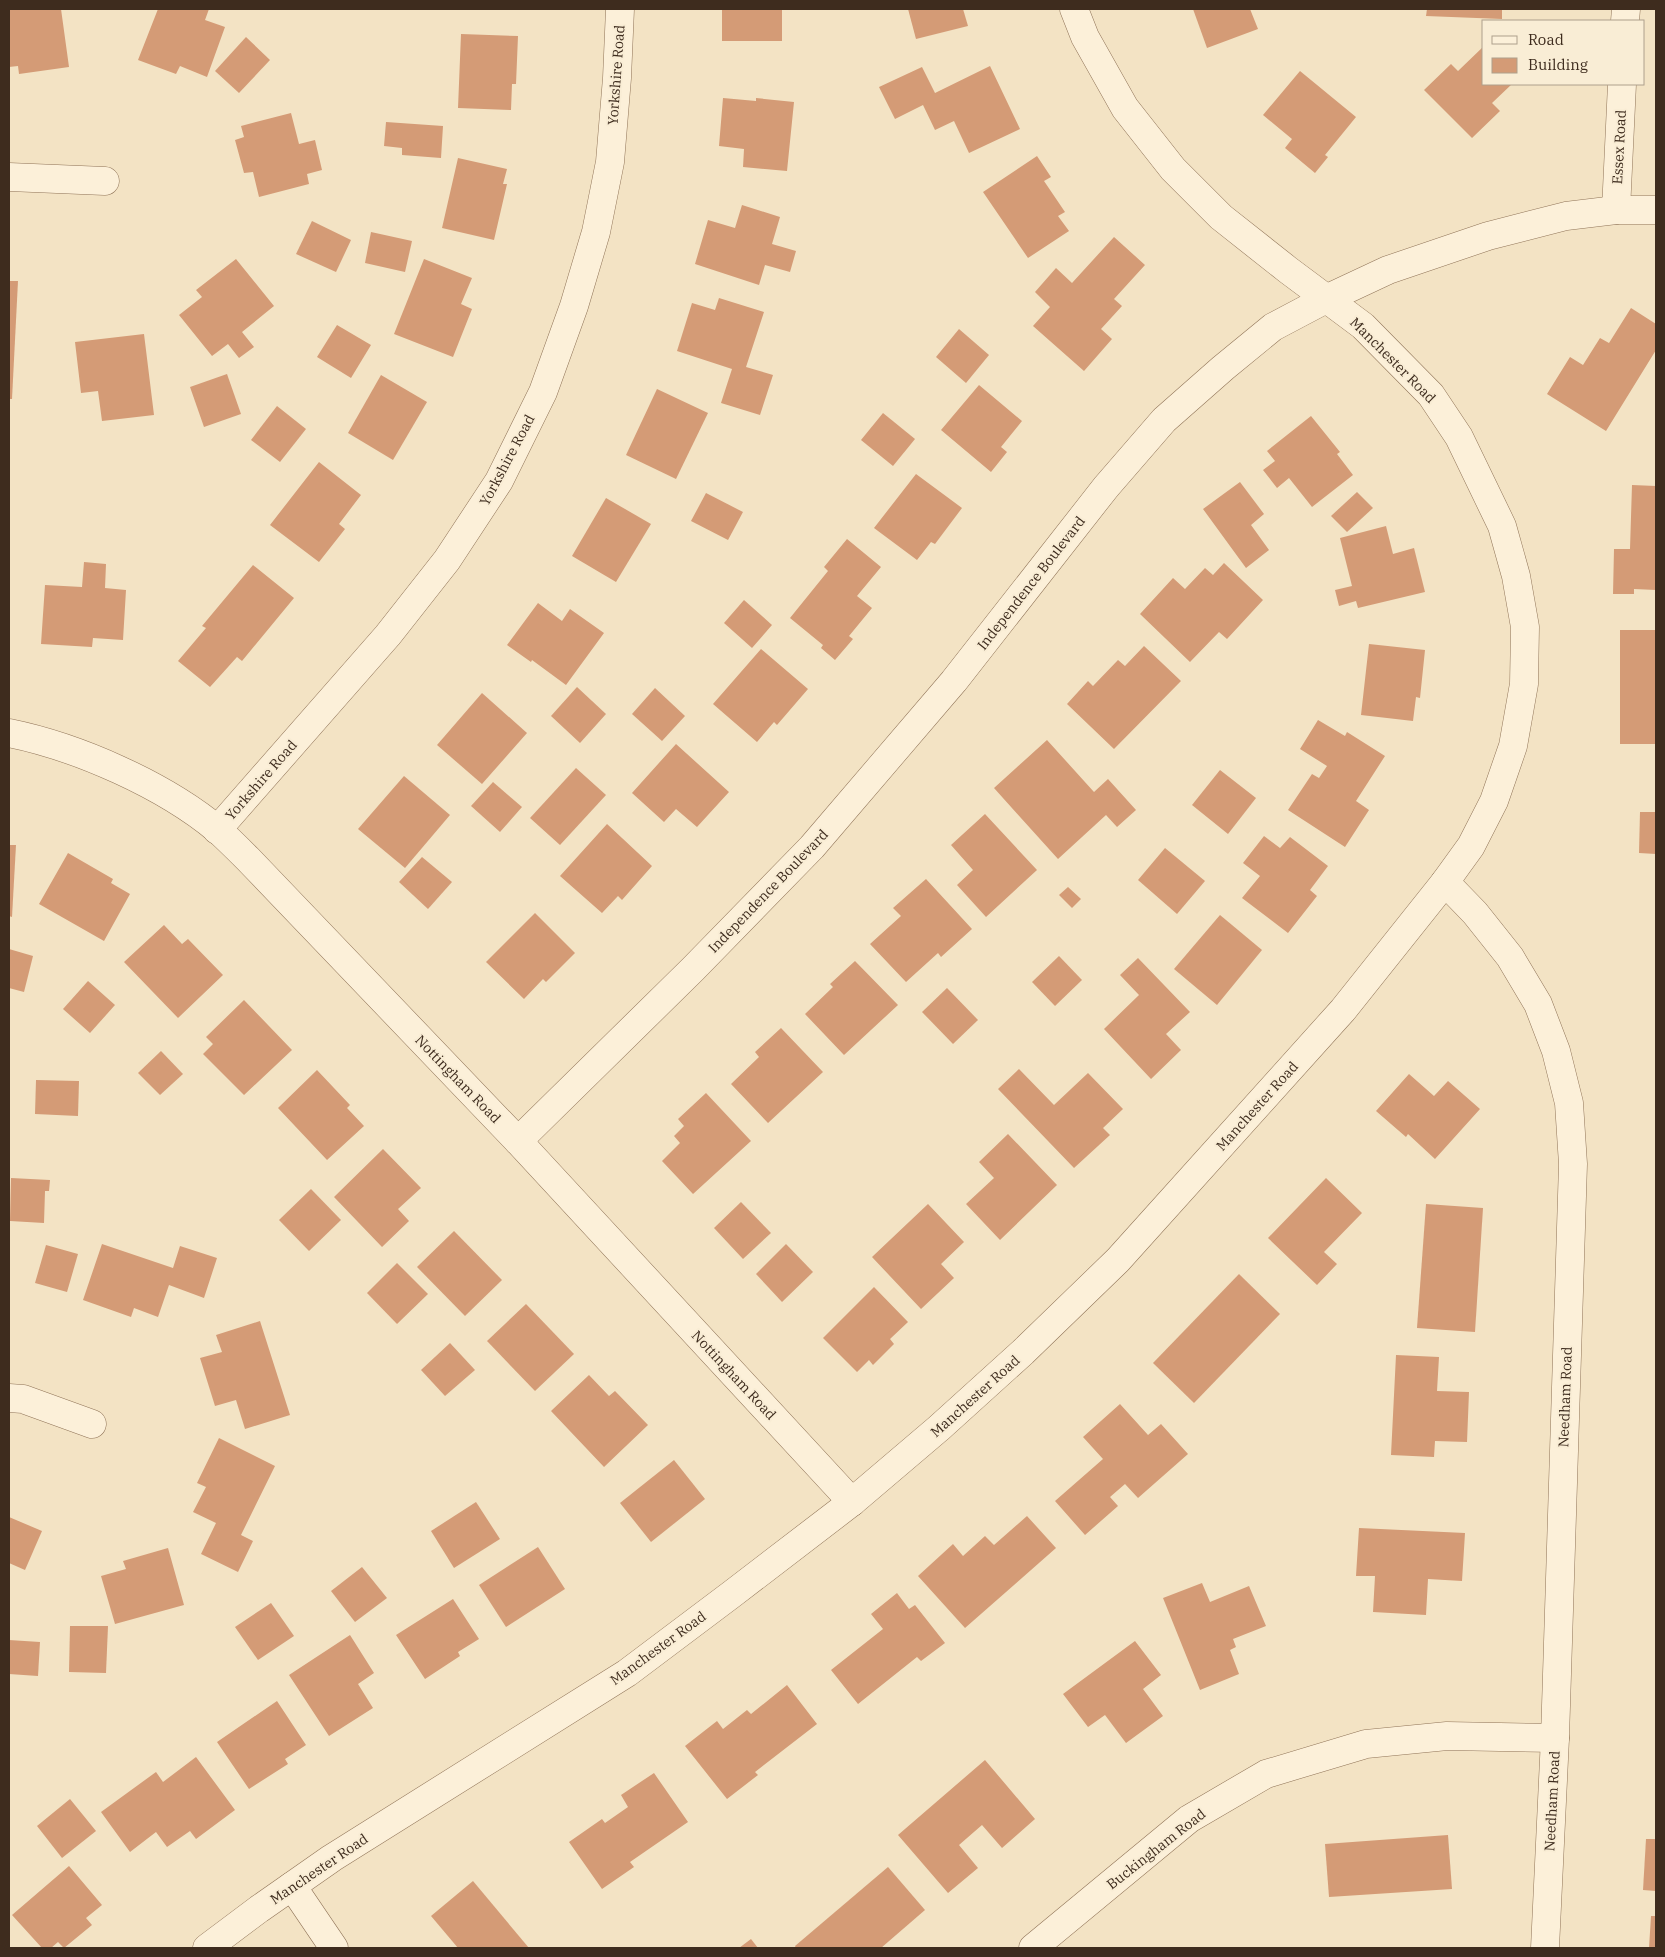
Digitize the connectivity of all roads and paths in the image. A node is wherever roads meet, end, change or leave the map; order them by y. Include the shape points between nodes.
1 (620, 9) edge
2 (1074, 9) edge
3 (1622, 85) edge
4 (9, 177) edge
5 (105, 181) dead end
6 (1616, 210) junction
7 (1656, 210) edge
8 (1326, 299) junction
9 (9, 733) edge
10 (217, 830) junction
11 (1445, 882) junction
12 (518, 1141) junction
13 (9, 1398) edge
14 (92, 1424) dead end
15 (852, 1502) junction
16 (1555, 1738) junction
17 (292, 1886) junction
18 (208, 1948) edge
19 (334, 1948) edge
20 (1033, 1948) edge
21 (1544, 1948) edge

1 - 10 street, Yorkshire Road via 610,162 596,232 543,392 499,481 447,560 388,635
2 - 8 street, Manchester Road via 1085,37 1125,108 1173,169 1221,217
3 - 6 street, Essex Road
4 - 5 street
6 - 7 street, Independence Boulevard
6 - 8 street, Independence Boulevard via 1566,216 1488,236 1388,270
8 - 11 street, Manchester Road via 1363,326 1431,395 1459,437 1502,526 1516,576 1525,627 1524,684 1513,746 1494,802 1471,846
8 - 12 street, Independence Boulevard via 1273,327 1164,420 1106,487 954,681 812,847
9 - 10 street, Nottingham Road via 33,738 99,762 168,796
10 - 12 street, Nottingham Road
11 - 15 street, Manchester Road via 1343,1010 1118,1260 1023,1352
11 - 16 street, Needham Road via 1510,957 1538,1004 1556,1052 1569,1103 1573,1164
12 - 15 street, Nottingham Road
13 - 14 street via 23,1399
15 - 17 street, Manchester Road via 627,1673
16 - 20 street, Buckingham Road via 1447,1736 1366,1744 1266,1774 1189,1819
16 - 21 street, Needham Road
17 - 18 street, Manchester Road
17 - 19 street

